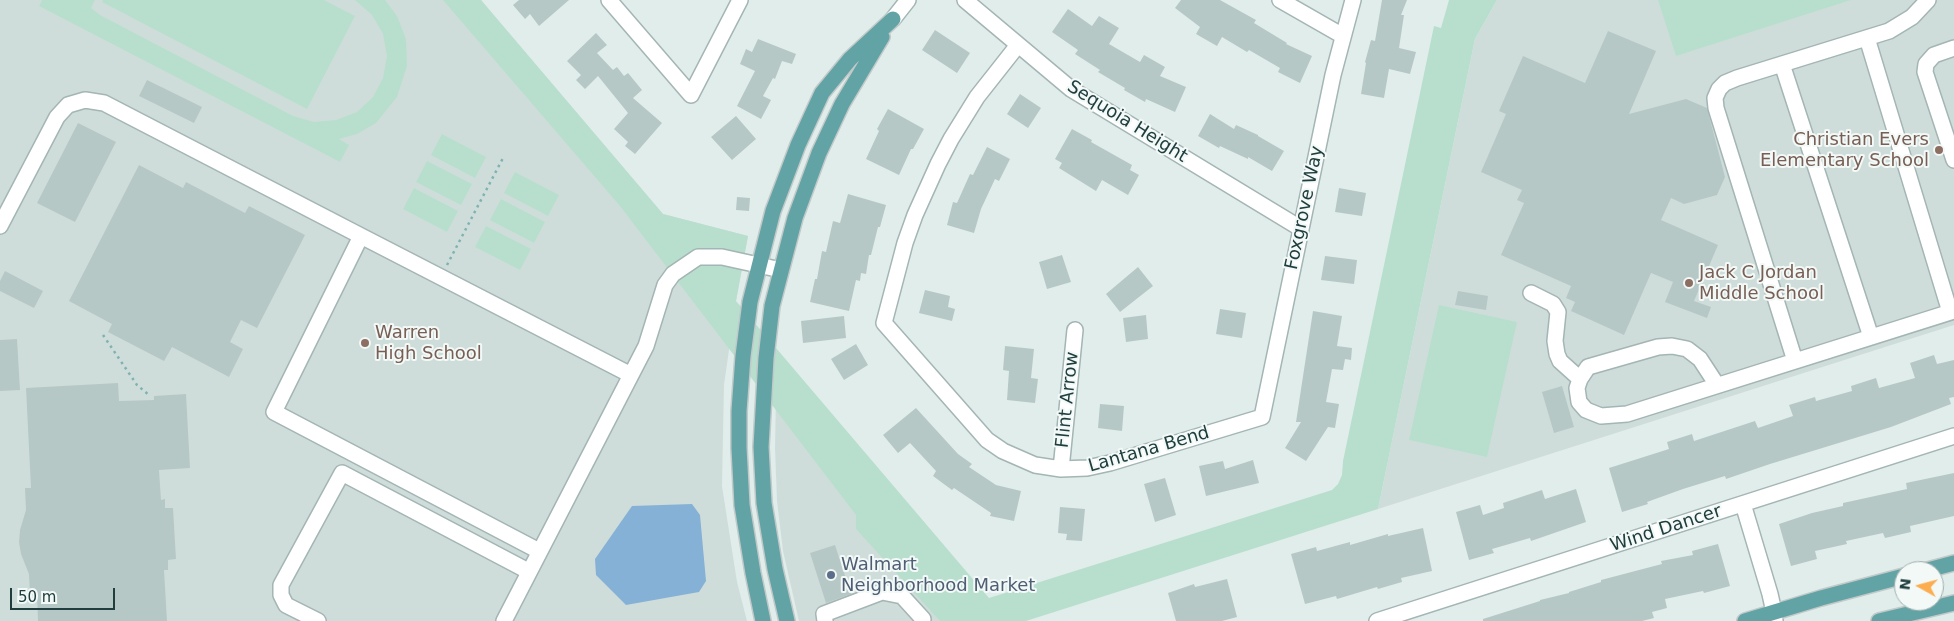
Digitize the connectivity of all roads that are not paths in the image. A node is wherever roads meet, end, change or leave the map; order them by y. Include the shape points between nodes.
1 (609, 0) edge
2 (740, 0) edge
3 (908, 0) edge
4 (965, 0) edge
5 (1280, 0) edge
6 (1353, 0) edge
7 (1928, 0) edge
8 (893, 19) junction
9 (1343, 36) junction
10 (1867, 38) junction
11 (1018, 45) junction
12 (1954, 48) edge
13 (1782, 64) junction
14 (1954, 160) edge
15 (0, 226) edge
16 (1300, 228) junction
17 (361, 236) junction
18 (759, 265) junction
19 (780, 270) junction
20 (1530, 293) dead end
21 (1952, 311) edge
22 (1075, 330) dead end
23 (1871, 337) junction
24 (1795, 361) junction
25 (631, 375) junction
26 (1580, 379) junction
27 (1717, 385) junction
28 (1262, 417) joint
29 (1954, 436) edge
30 (1061, 469) junction
31 (1743, 504) junction
32 (539, 551) junction
33 (528, 571) junction
34 (1894, 579) edge
35 (1954, 602) edge
36 (824, 618) edge
37 (1777, 618) edge
38 (922, 620) edge
39 (318, 621) edge
40 (504, 621) edge
41 (763, 621) edge
42 (788, 621) edge
43 (1377, 621) edge
44 (1745, 621) edge
45 (1879, 621) edge

1 - 2 street via 691,95
3 - 8 street
4 - 11 street, Sequoia Height
5 - 9 street
6 - 9 street, Foxgrove Way
7 - 10 street via 1912,17 1888,31
8 - 18 main road via 850,59 822,93 773,211
8 - 19 main road via 831,127 795,218
9 - 16 street, Foxgrove Way
10 - 13 street
10 - 21 street
11 - 16 street, Sequoia Height via 1093,103
11 - 30 street, Lantana Bend via 977,97 938,164 904,243 884,323 987,440 1035,465
12 - 14 street via 1934,55 1926,64 1925,72
13 - 23 street
13 - 24 street via 1725,83 1719,89 1716,108
15 - 17 street via 57,117 68,105 85,100 104,103
16 - 28 street, Foxgrove Way
17 - 25 street
17 - 32 street via 274,412
18 - 19 street
18 - 25 street via 722,257 698,257 673,274 665,285 646,346
18 - 41 main road via 750,302 744,356 739,448 742,505
19 - 42 main road via 766,358 761,447 764,503
20 - 26 street via 1553,304 1558,312 1555,341 1558,354
21 - 23 street
22 - 30 street, Flint Arrow
23 - 24 street
24 - 27 street
25 - 32 street
26 - 27 street via 1588,367 1672,346 1687,349 1700,359
26 - 27 street via 1577,388 1579,402 1586,410 1601,416 1627,414
28 - 30 street, Lantana Bend via 1110,463
29 - 31 street, Wind Dancer
31 - 37 street
31 - 43 street, Wind Dancer
32 - 33 street
33 - 39 street via 342,473 281,585 286,605
33 - 40 street
34 - 37 main road
35 - 45 main road
36 - 38 street via 882,592 902,596
37 - 44 main road

